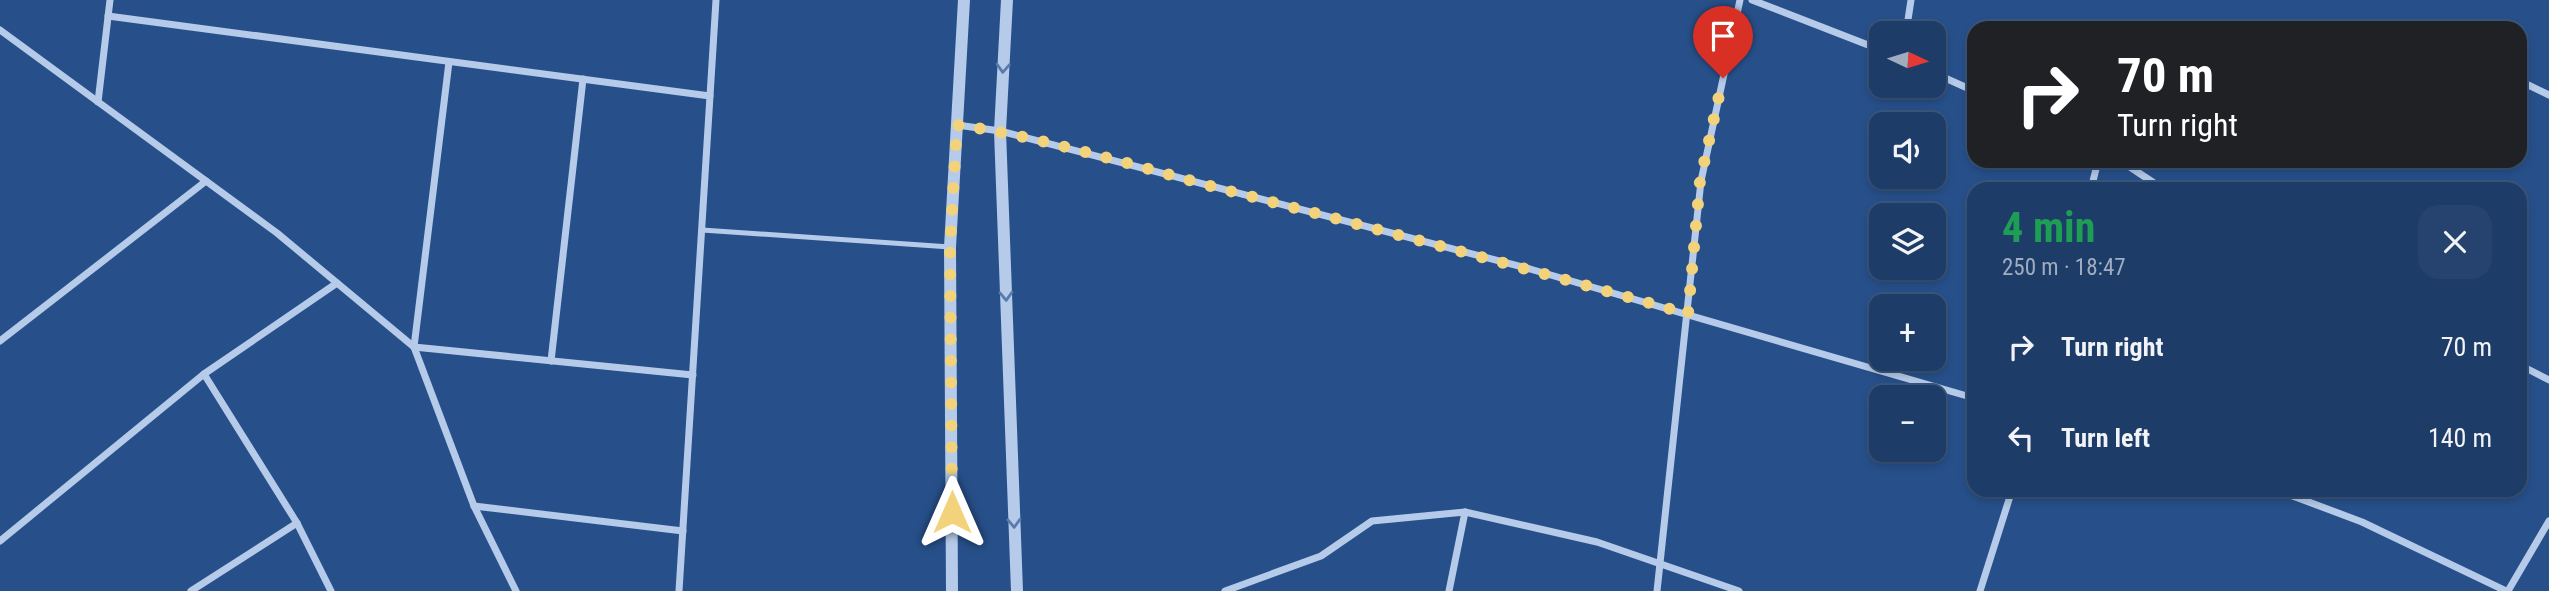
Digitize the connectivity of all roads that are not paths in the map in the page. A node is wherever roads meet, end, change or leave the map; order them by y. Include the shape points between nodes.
1 (110, 0) edge
2 (716, 0) edge
3 (964, 0) edge
4 (1007, 0) edge
5 (1740, 0) edge
6 (1752, 0) edge
7 (1911, 0) edge
8 (108, 16) junction
9 (1908, 21) edge
10 (0, 30) edge
11 (1869, 45) edge
12 (449, 62) junction
13 (1946, 77) edge
14 (583, 79) junction
15 (2527, 84) edge
16 (1967, 87) edge
17 (2549, 94) edge
18 (710, 96) junction
19 (98, 102) junction
20 (957, 125) junction
21 (1000, 131) junction
22 (2132, 168) edge
23 (206, 181) junction
24 (2152, 182) edge
25 (702, 230) junction
26 (950, 247) junction
27 (337, 283) junction
28 (1688, 314) junction
29 (0, 341) edge
30 (414, 346) junction
31 (551, 360) junction
32 (2527, 369) edge
33 (204, 374) junction
34 (693, 375) junction
35 (2549, 380) edge
36 (1967, 396) edge
37 (2010, 497) edge
38 (2296, 497) edge
39 (474, 506) junction
40 (1465, 512) junction
41 (2549, 521) edge
42 (296, 523) junction
43 (683, 531) junction
44 (0, 541) edge
45 (1661, 564) junction
46 (191, 591) edge
47 (331, 591) edge
48 (516, 591) edge
49 (680, 591) edge
50 (952, 591) edge
51 (1017, 591) edge
52 (1225, 591) edge
53 (1449, 591) edge
54 (1657, 591) edge
55 (1739, 591) edge
56 (1980, 591) edge
57 (2507, 591) edge

1 - 8 street
2 - 18 street
3 - 20 street
4 -> 21 street
5 - 28 street via 1700,181
6 - 11 street
7 - 9 street
8 - 12 street
8 - 19 street
10 - 19 street
12 - 14 street
12 - 30 street
13 - 16 street
14 - 18 street
14 - 31 street
15 - 17 street
18 - 25 street
19 - 23 street
20 - 21 street
20 - 26 street
21 - 28 street
21 -> 51 street
22 - 24 street
23 - 27 street
23 - 29 street
25 - 26 lane
25 - 34 street
26 - 50 street
27 - 30 street
27 - 33 street
28 - 36 street
28 - 45 street
30 - 31 street
30 - 39 street
31 - 34 street
32 - 35 street
33 - 42 street
33 - 44 street
34 - 43 street
37 - 56 street
38 - 57 street via 2362,522
39 - 43 street
39 - 48 street
40 - 45 street via 1597,542
40 - 52 street via 1372,521 1321,556
40 - 53 street
41 - 57 street
42 - 46 street
42 - 47 street
43 - 49 street
45 - 54 street
45 - 55 street

